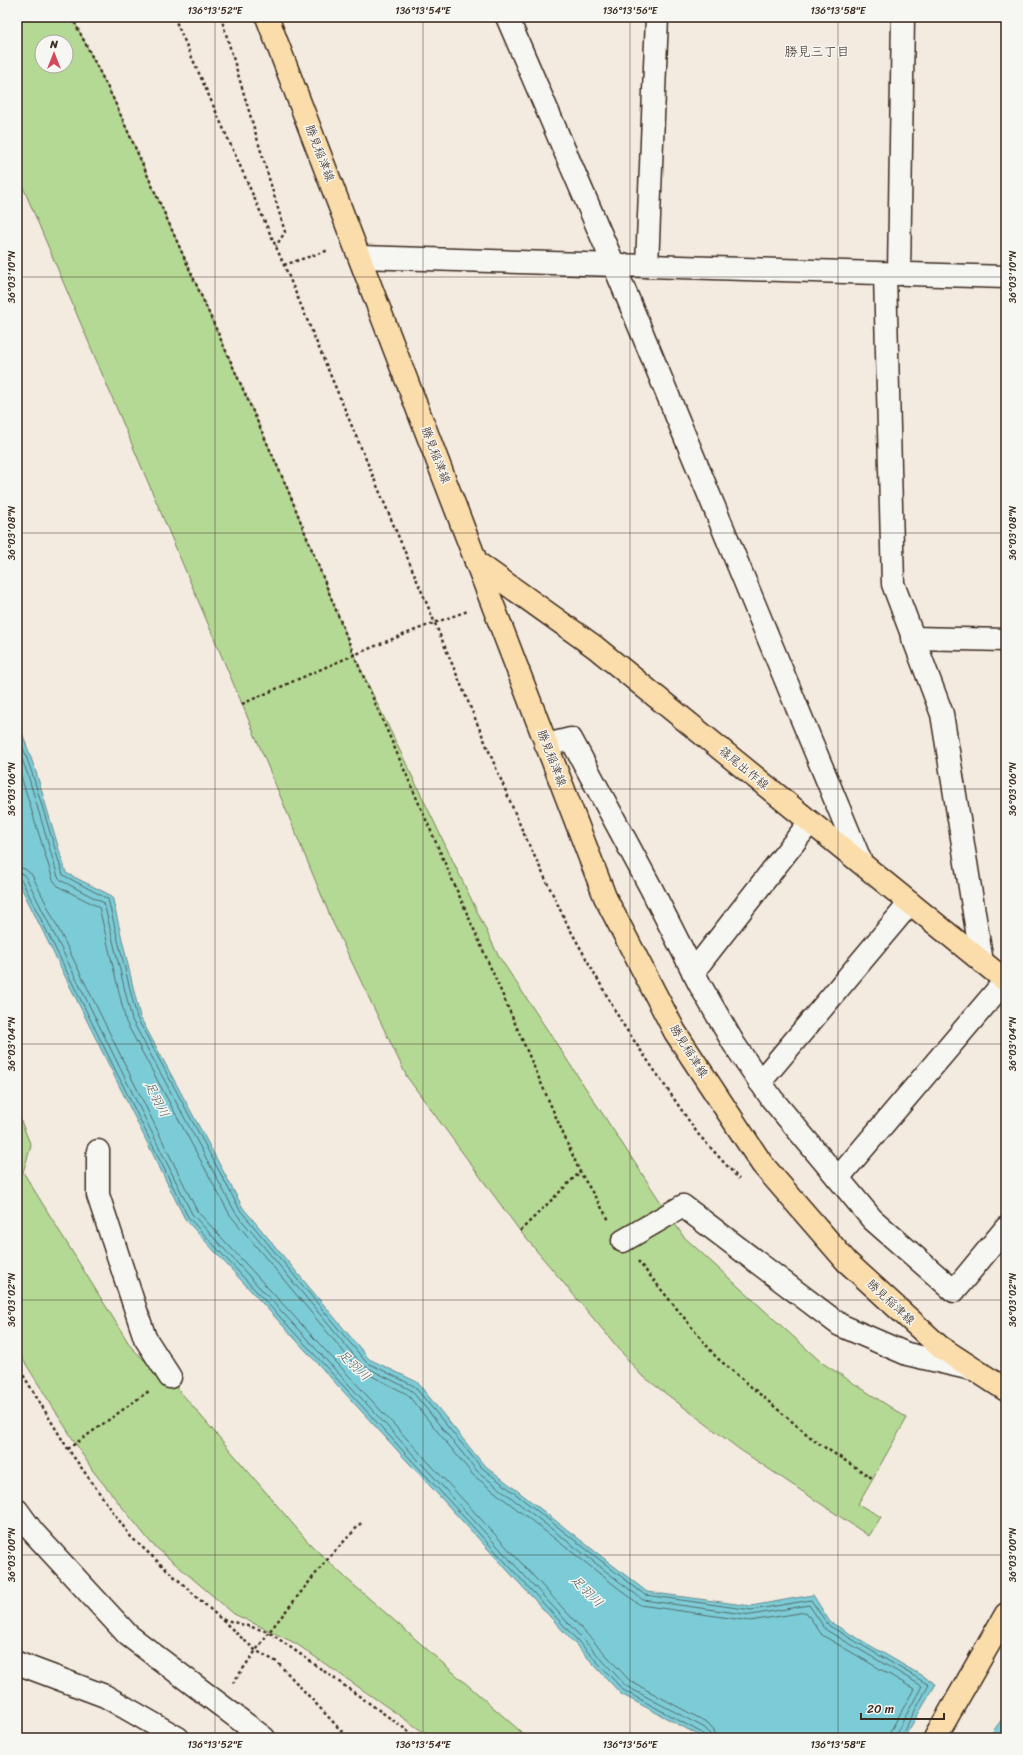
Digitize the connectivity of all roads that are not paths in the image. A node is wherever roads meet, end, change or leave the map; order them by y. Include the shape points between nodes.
1 (267, 17) edge
2 (507, 17) edge
3 (657, 17) edge
4 (903, 17) edge
5 (360, 257) junction
6 (614, 265) junction
7 (647, 266) junction
8 (892, 274) junction
9 (1006, 277) edge
10 (476, 562) junction
11 (912, 638) junction
12 (1006, 640) edge
13 (546, 745) junction
14 (810, 822) junction
15 (860, 862) junction
16 (910, 903) junction
17 (982, 962) junction
18 (693, 972) junction
19 (1006, 981) edge
20 (760, 1082) junction
21 (98, 1151) dead end
22 (838, 1178) junction
23 (1006, 1228) edge
24 (623, 1242) road end
25 (973, 1369) junction
26 (170, 1377) road end
27 (1006, 1390) edge
28 (17, 1510) edge
29 (1006, 1614) edge
30 (17, 1663) edge
31 (178, 1738) edge
32 (264, 1738) edge
33 (935, 1738) edge

1 - 5 main road, 勝見稲津線
2 - 6 street
3 - 7 street
4 - 8 street
5 - 6 street
5 - 10 main road, 勝見稲津線
6 - 7 street
6 - 15 street
7 - 8 street
8 - 9 street
8 - 11 street via 893,584
10 - 13 main road, 勝見稲津線
10 - 14 main road, 篠尾出作線 via 595,647
11 - 12 street
11 - 17 street via 942,714
13 - 18 street via 571,739
13 - 25 main road, 勝見稲津線 via 605,897 675,1032 762,1164 847,1262 940,1347
14 - 15 main road, 篠尾出作線
14 - 18 street
15 - 16 main road, 篠尾出作線
16 - 17 main road, 篠尾出作線
16 - 20 street
17 - 19 main road, 篠尾出作線
18 - 20 street via 734,1044
19 - 22 street
20 - 22 street
21 - 26 street via 98,1195 145,1338
22 - 23 street via 872,1219 954,1291
24 - 25 street via 683,1206 840,1325 907,1354
25 - 27 main road, 勝見稲津線
28 - 32 street via 33,1532 128,1635
29 - 33 main road
30 - 31 street via 105,1696

